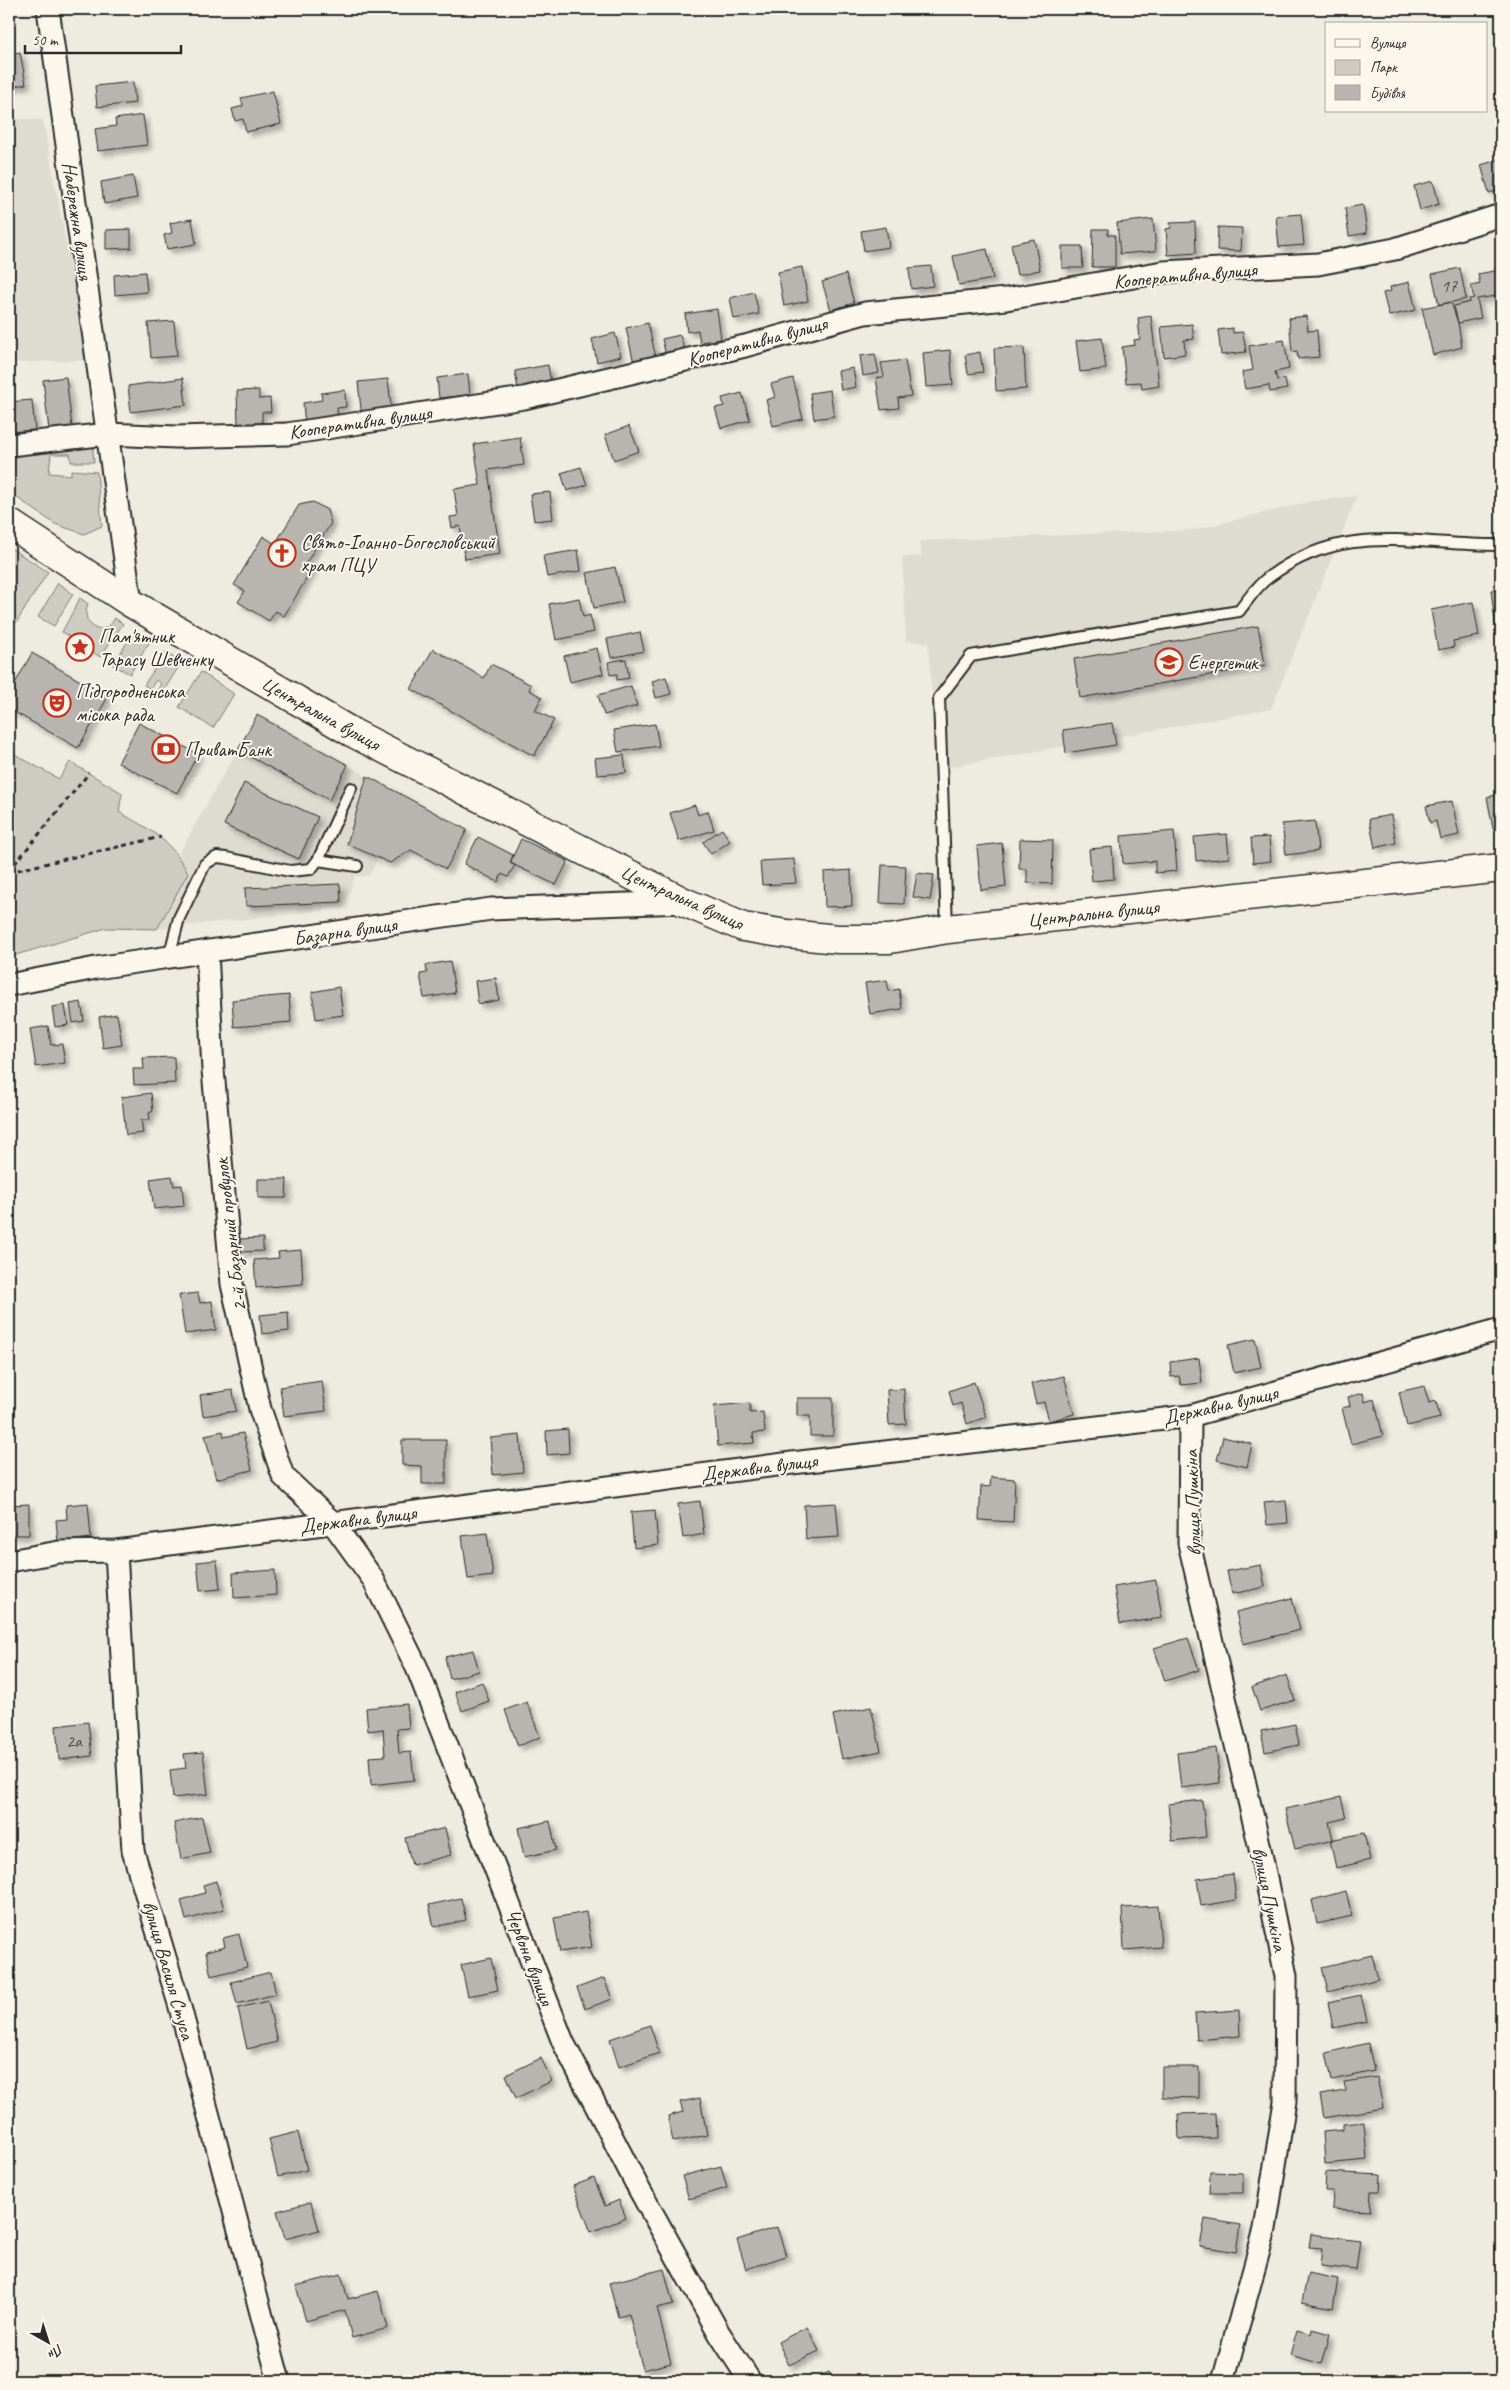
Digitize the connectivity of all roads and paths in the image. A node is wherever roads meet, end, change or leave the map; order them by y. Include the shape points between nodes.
1 (48, 9) edge
2 (1501, 215) edge
3 (108, 434) junction
4 (9, 445) edge
5 (9, 523) edge
6 (1501, 544) edge
7 (131, 603) junction
8 (89, 774) dead end
9 (351, 788) dead end
10 (161, 837) dead end
11 (318, 860) junction
12 (357, 866) dead end
13 (1501, 868) edge
14 (9, 872) edge
15 (684, 902) junction
16 (948, 928) junction
17 (207, 951) junction
18 (169, 957) junction
19 (9, 985) edge
20 (1501, 1329) edge
21 (1190, 1416) junction
22 (332, 1522) junction
23 (116, 1551) junction
24 (9, 1561) edge
25 (279, 2381) edge
26 (750, 2381) edge
27 (1223, 2381) edge

1 - 3 street, Набережна вулиця
2 - 3 street, Кооперативна вулиця via 1395,249 1318,264 1163,272 1006,299 865,312 745,346 524,398 287,434 176,437
3 - 4 street, Кооперативна вулиця
3 - 7 street, Набережна вулиця
5 - 7 main road, Центральна вулиця
6 - 16 lane via 1370,539 1326,547 1268,578 1238,611 971,656 939,698
7 - 15 main road, Центральна вулиця via 353,733
8 - 14 path
9 - 11 lane
10 - 14 path
11 - 12 lane
11 - 18 lane via 311,869 300,871 226,858 216,858 205,864 179,918
13 - 16 main road, Центральна вулиця
15 - 16 main road, Центральна вулиця via 743,927 787,934 838,939 890,939
15 - 17 street, Базарна вулиця via 491,909
17 - 18 street, Базарна вулиця
17 - 22 street, 2-й Базарний провулок via 213,1070 232,1284 260,1409 282,1476
18 - 19 street, Базарна вулиця
20 - 21 street, Державна вулиця
21 - 22 street, Державна вулиця
21 - 27 street, вулиця Пушкіна via 1189,1543 1286,1976 1284,2111 1265,2229
22 - 23 street, Державна вулиця
22 - 26 street, Червона вулиця via 373,1580 417,1668 563,2042 639,2189 719,2333
23 - 24 street, Державна вулиця via 59,1552
23 - 25 street, вулиця Василя Стуса via 133,1852 180,2007

